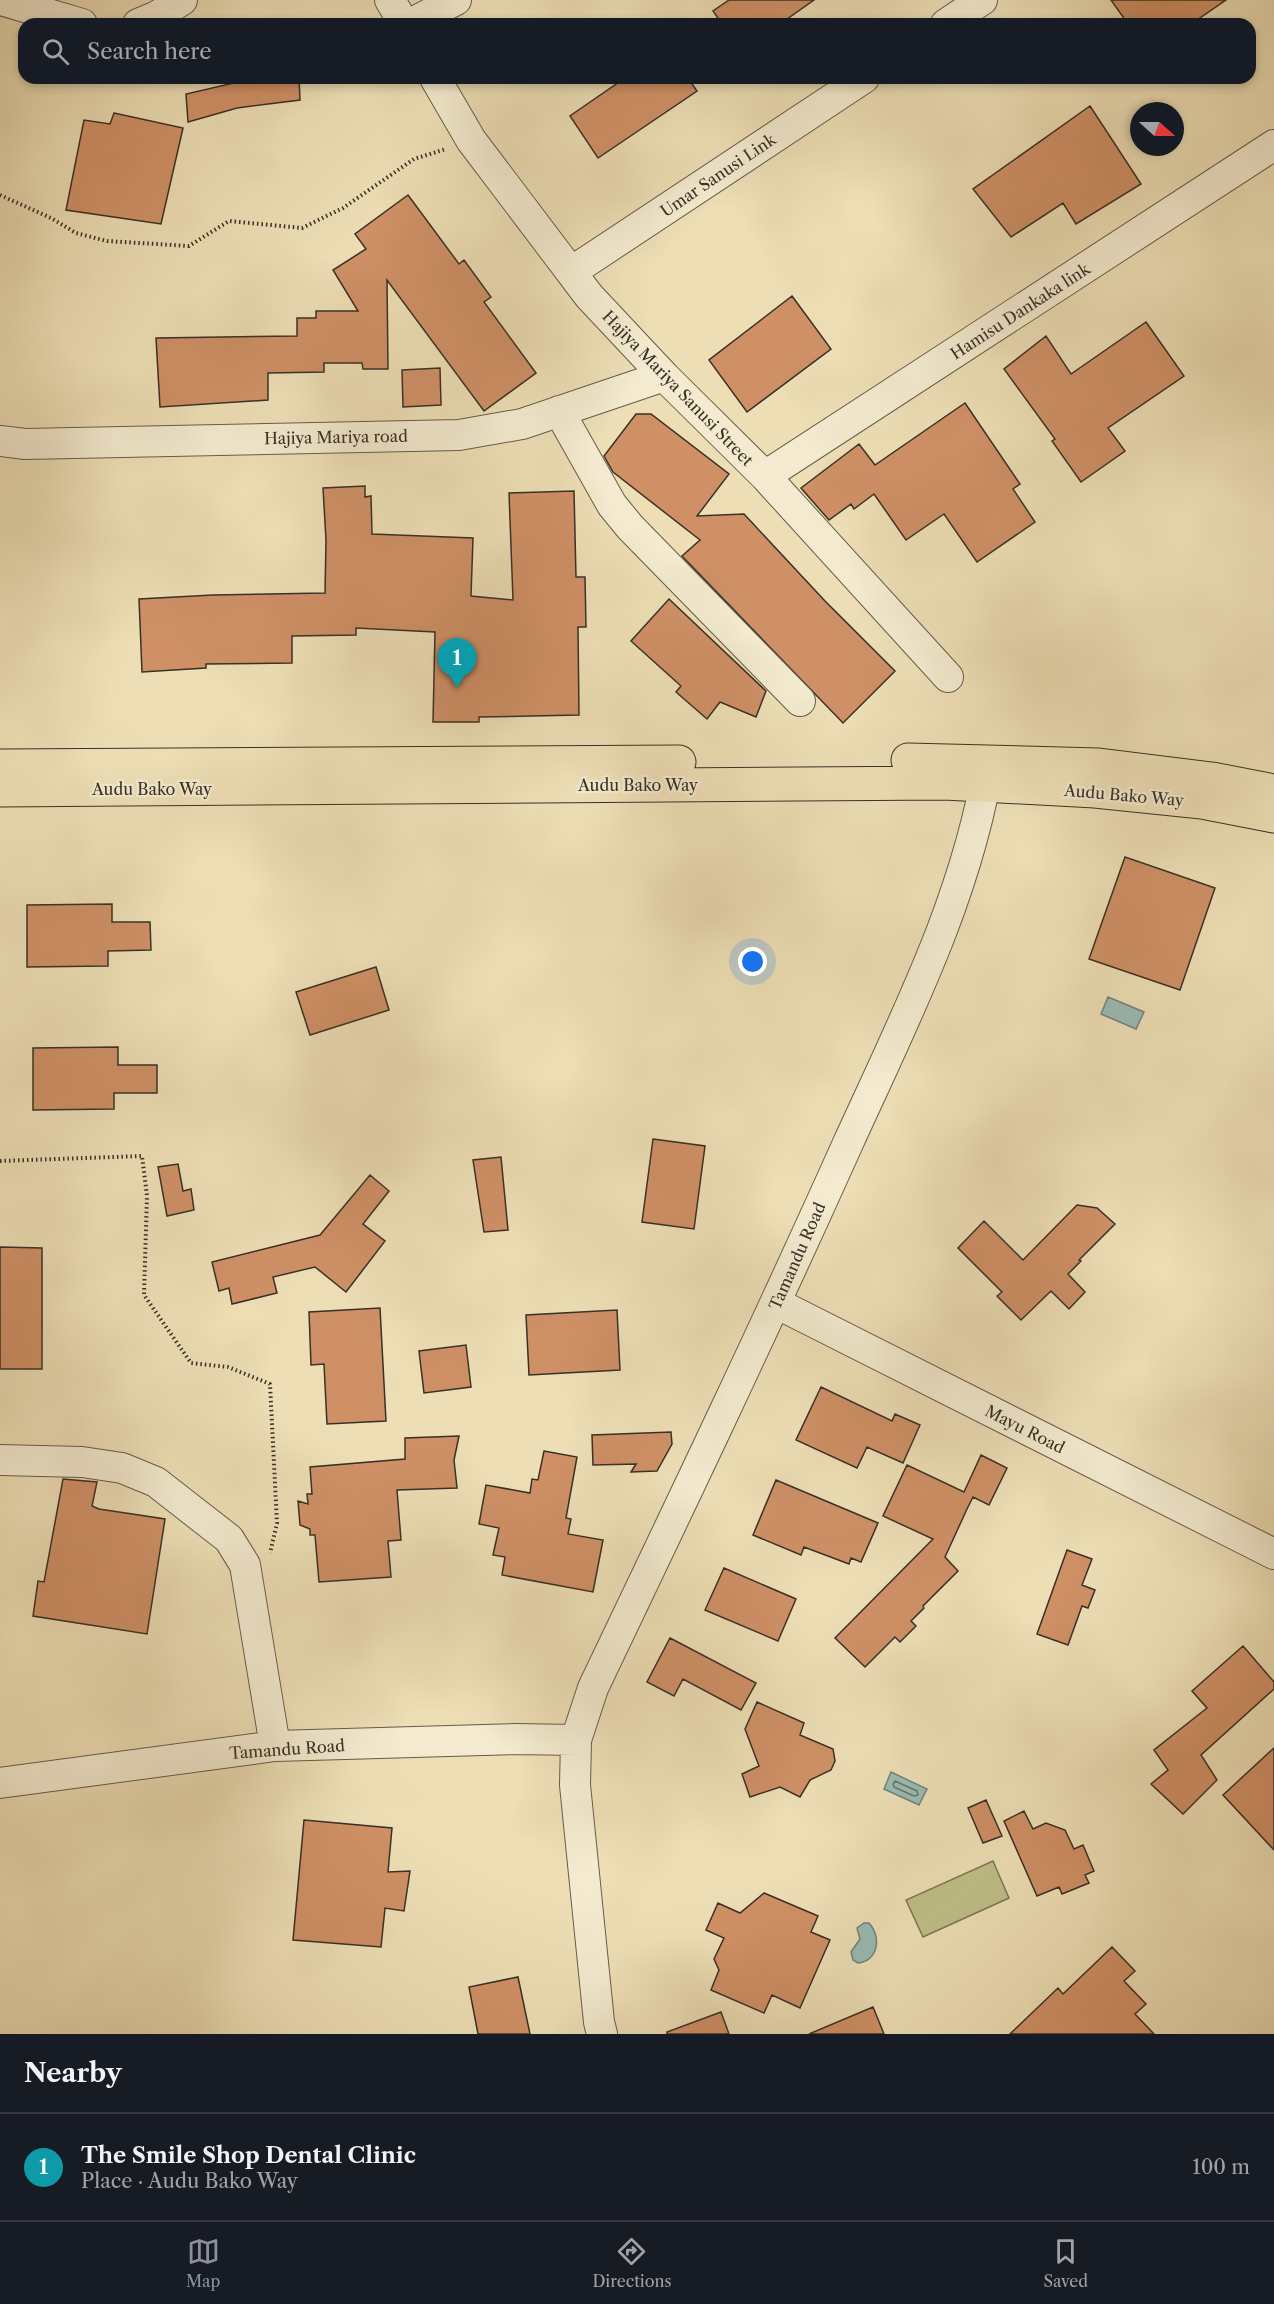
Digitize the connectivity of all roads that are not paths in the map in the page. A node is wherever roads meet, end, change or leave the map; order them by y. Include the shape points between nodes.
1 (1, 0) edge
2 (182, 0) edge
3 (390, 0) edge
4 (456, 0) edge
5 (982, 0) edge
6 (62, 18) edge
7 (152, 18) edge
8 (400, 18) edge
9 (422, 18) edge
10 (954, 18) edge
11 (438, 84) edge
12 (855, 84) edge
13 (1274, 145) edge
14 (571, 272) junction
15 (664, 376) junction
16 (559, 411) junction
17 (0, 441) edge
18 (765, 476) junction
19 (948, 677) dead end
20 (800, 701) dead end
21 (0, 766) edge
22 (987, 773) junction
23 (0, 790) edge
24 (1274, 790) edge
25 (1274, 816) edge
26 (776, 1303) junction
27 (0, 1460) edge
28 (1274, 1554) edge
29 (576, 1740) junction
30 (275, 1746) junction
31 (0, 1784) edge
32 (602, 2034) edge

1 - 6 street
2 - 7 street
3 - 8 street
4 - 9 street
5 - 10 street
11 - 14 street, Hajiya Mariya Sanusi Street via 471,140
12 - 14 street, Umar Sanusi Link
13 - 18 street, Hamisu Dankaka link
14 - 15 street, Hajiya Mariya Sanusi Street
15 - 16 street, Hajiya Mariya road
15 - 18 street, Hajiya Mariya Sanusi Street
16 - 17 street, Hajiya Mariya road via 522,424 459,435 25,444
16 - 20 street via 612,505 630,527
18 - 19 street, Hajiya Mariya Sanusi Street
21 - 22 main road, Audu Bako Way
22 - 23 main road, Audu Bako Way via 945,783
22 - 24 main road, Audu Bako Way via 1099,765
22 - 25 main road, Audu Bako Way via 1095,791 1202,802
22 - 26 street, Tamandu Road via 963,870 933,957
26 - 28 street, Mayu Road
26 - 29 street, Tamandu Road via 593,1688
27 - 30 street via 82,1462 122,1468 156,1482 229,1539 245,1565
29 - 30 street, Tamandu Road
29 - 32 street, Tamandu Road via 575,1785
30 - 31 street, Tamandu Road

